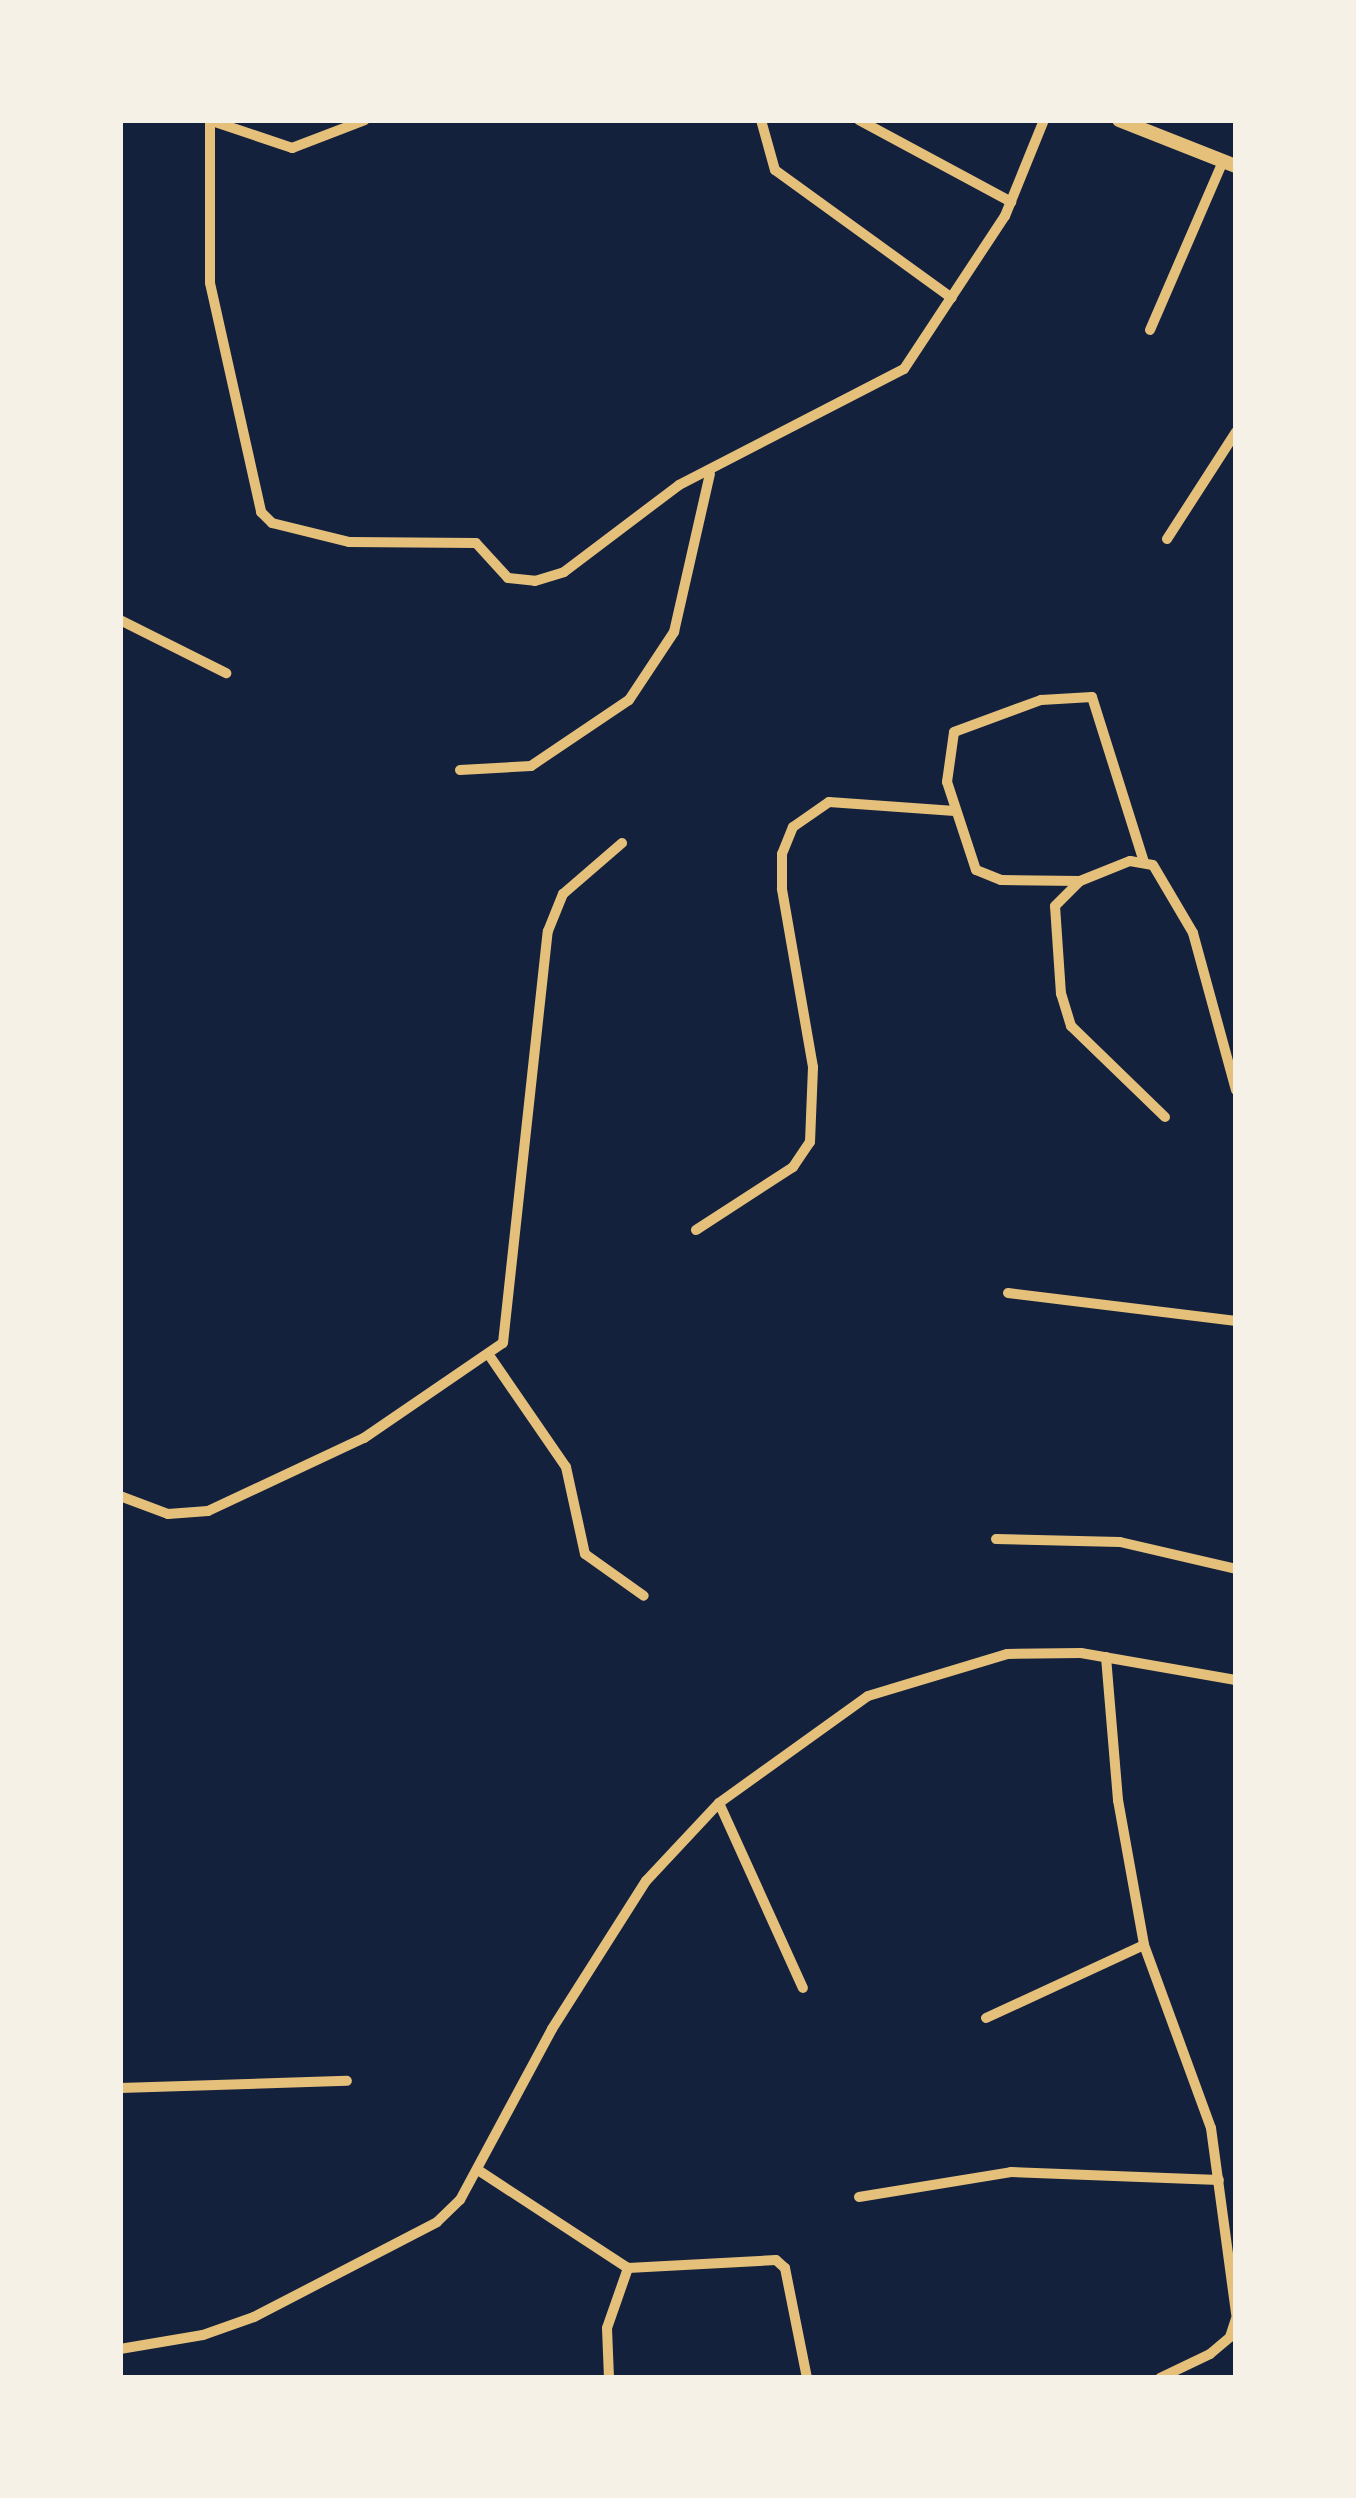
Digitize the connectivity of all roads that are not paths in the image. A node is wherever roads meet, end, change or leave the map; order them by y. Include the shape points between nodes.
1 (209, 120) edge
2 (364, 120) edge
3 (761, 120) edge
4 (859, 120) edge
5 (1044, 120) edge
6 (1119, 120) edge
7 (1230, 164) edge
8 (1011, 202) junction
9 (952, 298) junction
10 (1150, 329) dead end
11 (1236, 432) edge
12 (710, 474) junction
13 (1167, 539) dead end
14 (120, 620) edge
15 (226, 673) dead end
16 (460, 770) dead end
17 (955, 811) junction
18 (622, 843) dead end
19 (1143, 859) junction
20 (1080, 880) junction
21 (1236, 1090) edge
22 (1165, 1117) dead end
23 (696, 1231) dead end
24 (1008, 1294) dead end
25 (1236, 1321) edge
26 (491, 1358) junction
27 (120, 1496) edge
28 (997, 1539) dead end
29 (1236, 1569) edge
30 (644, 1596) dead end
31 (1106, 1657) junction
32 (1236, 1680) edge
33 (719, 1803) junction
34 (1144, 1945) junction
35 (803, 1988) dead end
36 (986, 2018) dead end
37 (347, 2080) dead end
38 (120, 2088) edge
39 (478, 2170) junction
40 (1219, 2180) junction
41 (859, 2198) dead end
42 (628, 2268) junction
43 (1236, 2316) edge
44 (120, 2349) edge
45 (610, 2378) edge
46 (807, 2378) edge
47 (1160, 2378) edge

1 - 2 street via 292,148
1 - 12 street via 210,284 258,501 272,523 349,542 476,543 508,578 549,580 680,485
3 - 9 street via 775,170
4 - 8 street
5 - 8 street
6 - 7 street
7 - 10 street
8 - 9 street
9 - 12 street via 904,369
11 - 13 street
12 - 16 street via 674,632 628,700 531,766
14 - 15 street
17 - 19 street via 945,763 954,732 1082,694 1102,711
17 - 20 street via 967,853 989,878
17 - 23 street via 830,802 793,827 782,854 782,889 813,1067 811,1142 794,1167
18 - 26 street via 554,909 511,1316
19 - 20 street
19 - 21 street via 1207,963
20 - 22 street via 1052,916 1071,1026
24 - 25 street
26 - 27 street via 364,1438 208,1511 168,1514
26 - 30 street via 566,1467 585,1554
28 - 29 street via 1120,1542
31 - 32 street
31 - 33 street via 1007,1654 868,1696
31 - 34 street via 1118,1800
33 - 35 street
33 - 39 street via 646,1881 552,2029
34 - 36 street
34 - 40 street via 1211,2128
37 - 38 street
39 - 42 street
39 - 44 street via 460,2200 400,2246 203,2336
40 - 41 street via 1011,2172
40 - 43 street
42 - 45 street via 607,2328
42 - 46 street via 776,2260
43 - 47 street via 1230,2337 1210,2354

